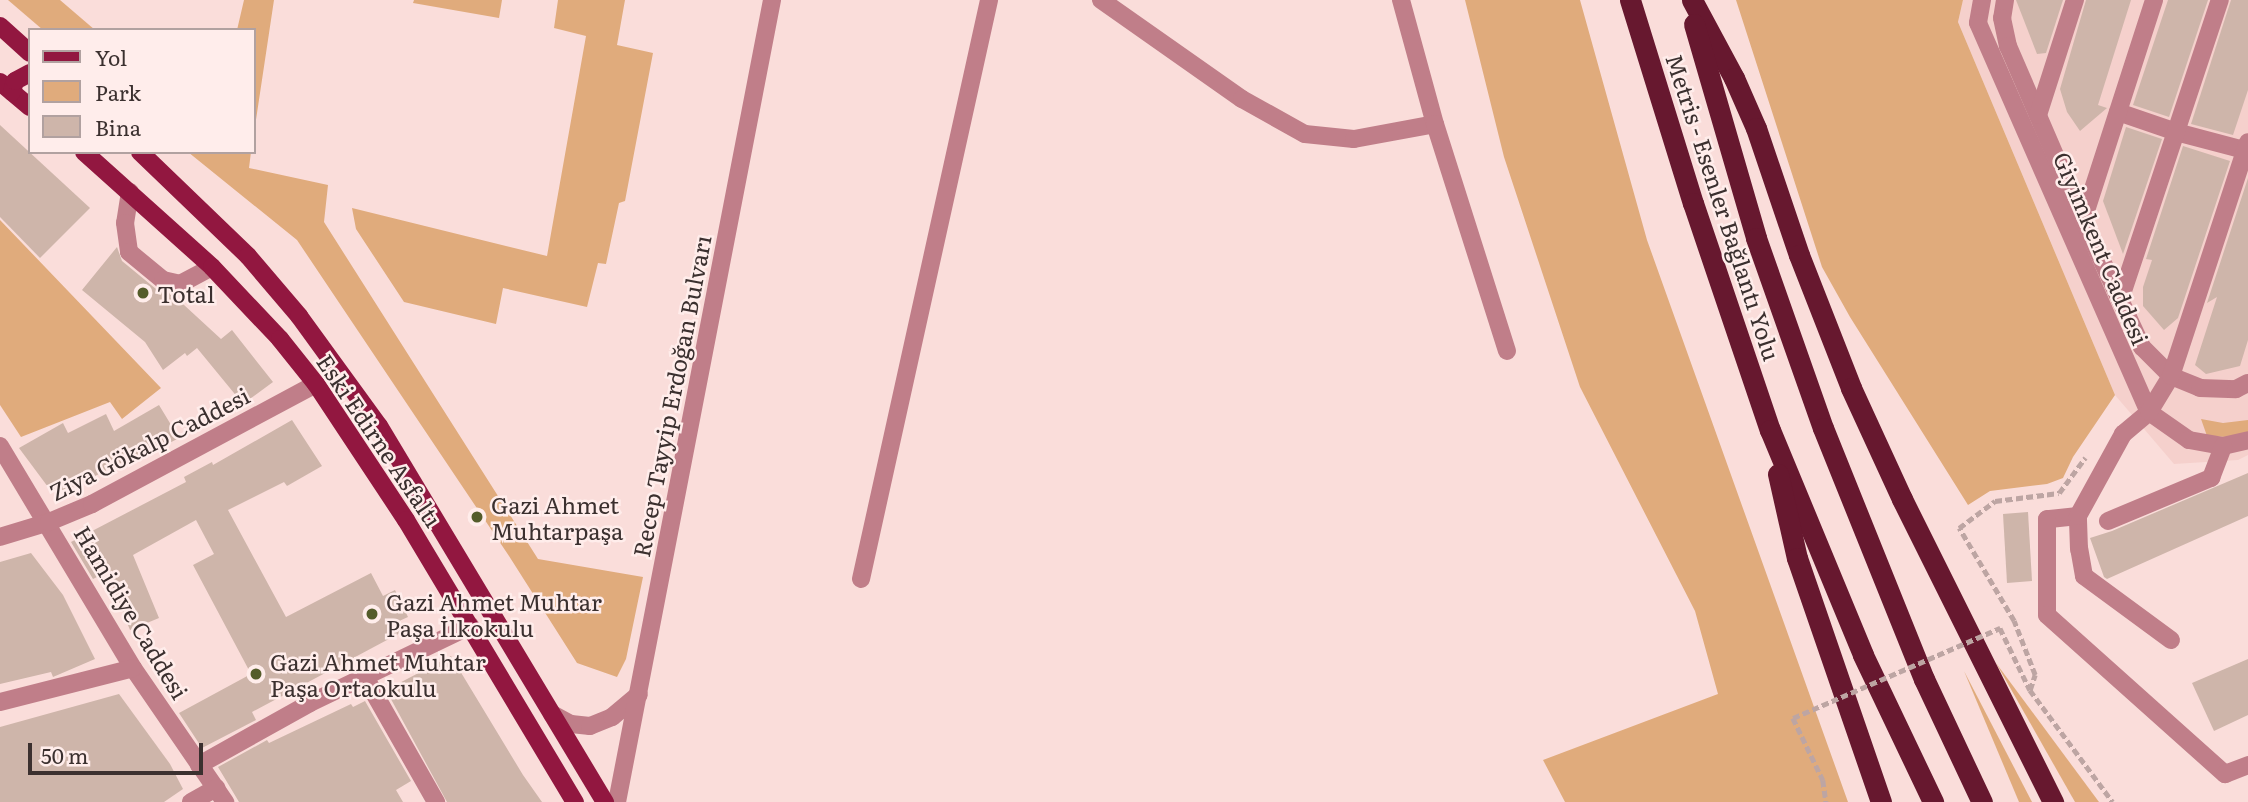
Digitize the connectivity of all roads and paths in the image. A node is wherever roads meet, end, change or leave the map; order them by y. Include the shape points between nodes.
1 (772, 0) edge
2 (989, 0) edge
3 (1101, 0) edge
4 (1401, 0) edge
5 (1630, 0) edge
6 (1689, 0) edge
7 (1982, 0) edge
8 (2005, 0) edge
9 (2075, 0) edge
10 (2154, 0) edge
11 (2220, 0) edge
12 (0, 26) edge
13 (28, 51) edge
14 (28, 74) edge
15 (6, 87) edge
16 (28, 105) edge
17 (2118, 112) junction
18 (2038, 115) junction
19 (1435, 124) junction
20 (2176, 132) junction
21 (2247, 148) edge
22 (86, 154) edge
23 (142, 154) edge
24 (130, 191) junction
25 (2083, 220) junction
26 (212, 267) junction
27 (2120, 300) junction
28 (1507, 351) dead end
29 (2171, 376) junction
30 (2248, 383) edge
31 (316, 384) junction
32 (2149, 412) junction
33 (1770, 430) junction
34 (2248, 440) edge
35 (0, 446) edge
36 (2223, 446) junction
37 (2090, 450) dead end
38 (2078, 516) junction
39 (2108, 521) dead end
40 (49, 522) junction
41 (0, 537) edge
42 (861, 579) dead end
43 (470, 626) junction
44 (2171, 640) dead end
45 (134, 668) junction
46 (365, 677) junction
47 (2031, 690) junction
48 (639, 694) junction
49 (0, 702) edge
50 (551, 714) junction
51 (1893, 724) junction
52 (199, 765) junction
53 (2248, 765) edge
54 (221, 795) edge
55 (191, 802) edge
56 (436, 802) edge
57 (575, 802) edge
58 (605, 802) edge
59 (617, 802) edge
60 (1826, 802) edge
61 (1881, 802) edge
62 (1917, 802) edge
63 (1933, 802) edge
64 (1982, 802) edge
65 (2053, 802) edge
66 (2113, 802) edge

1 - 48 street, Recep Tayyip Erdoğan Bulvarı
2 - 42 street
3 - 19 street via 1242,99 1305,134 1354,139
4 - 19 street
5 - 33 highway, Metris - Esenler Bağlantı Yolu
6 - 64 highway via 1756,238 1823,428 1924,679
6 - 65 highway via 1734,78 1756,128 1823,321 1861,410
7 - 32 street, Giyimkent Caddesi via 1978,23
8 - 18 street, Giyimkent Caddesi via 2002,18 2008,46
9 - 18 street
10 - 17 street
11 - 20 street
12 - 13 main road
14 - 15 main road
15 - 16 main road
17 - 20 street
17 - 25 street
18 - 25 street, Giyimkent Caddesi
19 - 28 street
20 - 21 street
20 - 27 street
21 - 29 street
22 - 24 main road, Eski Edirne Asfaltı
23 - 50 main road, Eski Edirne Asfaltı via 248,256 328,355 379,426
24 - 26 main road, Eski Edirne Asfaltı
24 - 26 street via 125,223 129,252 163,280 180,284
25 - 27 street, Giyimkent Caddesi
26 - 31 main road, Eski Edirne Asfaltı
27 - 29 street, Giyimkent Caddesi via 2142,347
29 - 30 street, Giyimkent Caddesi via 2200,388 2236,389
29 - 32 street
31 - 40 street, Ziya Gökalp Caddesi via 92,504
31 - 43 main road, Eski Edirne Asfaltı
32 - 36 street via 2189,440
32 - 38 street via 2123,434
33 - 51 highway
33 - 61 highway via 1797,558
34 - 36 street
35 - 40 street, Hamidiye Caddesi
36 - 39 street via 2211,478
37 - 47 path via 2059,494 1995,501 1959,528 2014,621 2035,674
38 - 44 street via 2084,576
38 - 53 street via 2047,519 2048,615 2225,774
40 - 41 street, Ziya Gökalp Caddesi
40 - 45 street, Hamidiye Caddesi
43 - 46 street
43 - 57 main road, Eski Edirne Asfaltı
45 - 49 street
45 - 52 street, Hamidiye Caddesi
46 - 52 street
46 - 56 street
47 - 60 path, bridge via 2000,628 1793,718 1823,780
47 - 66 path
48 - 50 street via 612,717 590,726 571,724
48 - 59 street, Recep Tayyip Erdoğan Bulvarı
50 - 58 main road, Eski Edirne Asfaltı
51 - 62 highway
51 - 63 highway
52 - 54 street, Hamidiye Caddesi
54 - 55 street

